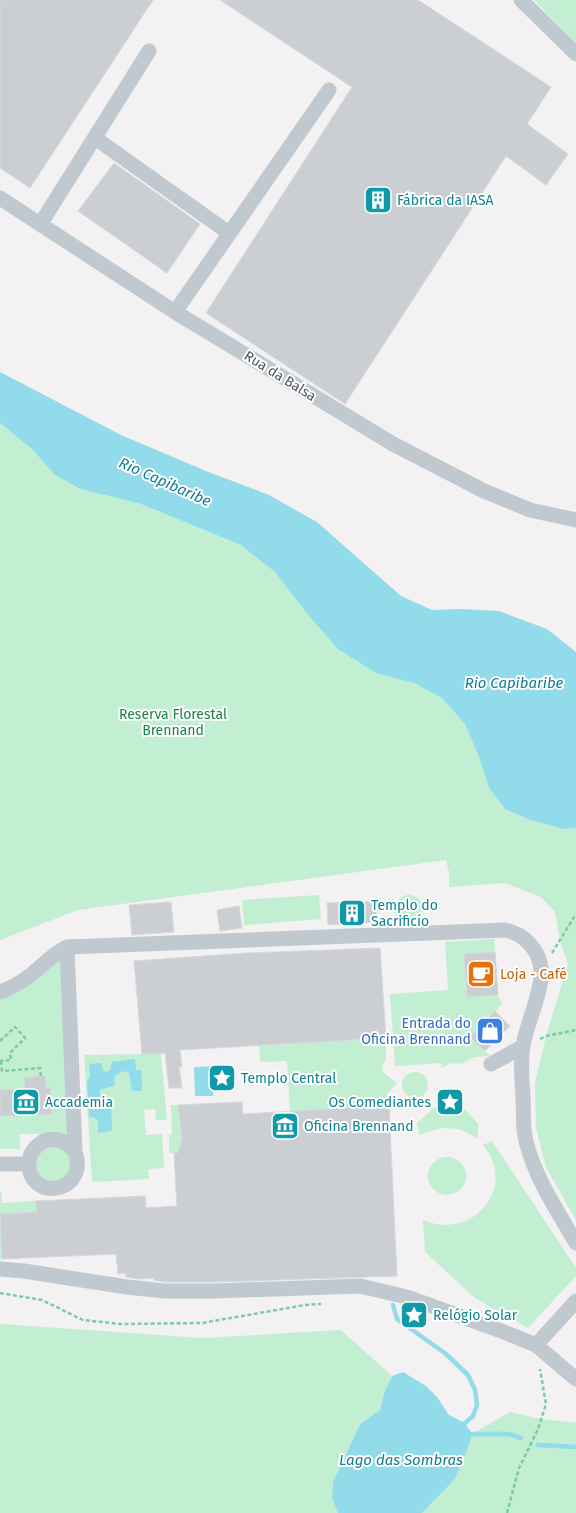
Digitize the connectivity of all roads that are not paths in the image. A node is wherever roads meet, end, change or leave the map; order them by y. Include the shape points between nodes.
1 (521, 0) edge
2 (149, 51) dead end
3 (576, 54) edge
4 (329, 90) dead end
5 (95, 138) junction
6 (0, 198) edge
7 (41, 224) junction
8 (229, 233) junction
9 (175, 312) junction
10 (576, 520) edge
11 (67, 947) junction
12 (0, 992) edge
13 (522, 1047) junction
14 (491, 1064) dead end
15 (75, 1152) junction
16 (0, 1164) edge
17 (29, 1164) junction
18 (576, 1243) edge
19 (0, 1269) edge
20 (576, 1301) edge
21 (536, 1345) junction
22 (576, 1379) edge

1 - 3 lane
2 - 5 lane
4 - 8 lane
5 - 7 lane
5 - 8 lane
6 - 7 lane, Rua da Balsa
7 - 9 lane, Rua da Balsa
8 - 9 lane
9 - 10 lane, Rua da Balsa via 441,470 530,510
11 - 12 lane via 53,954 14,987
11 - 13 lane via 515,932 528,942 542,971
11 - 15 lane
13 - 14 lane
13 - 18 lane via 525,1139 536,1172
15 - 17 lane via 65,1142 51,1139 33,1150
15 - 17 lane via 78,1168 70,1183 63,1187 55,1189 40,1185 30,1172
16 - 17 lane
19 - 21 lane via 164,1291 360,1286 407,1297
20 - 21 lane
21 - 22 lane

